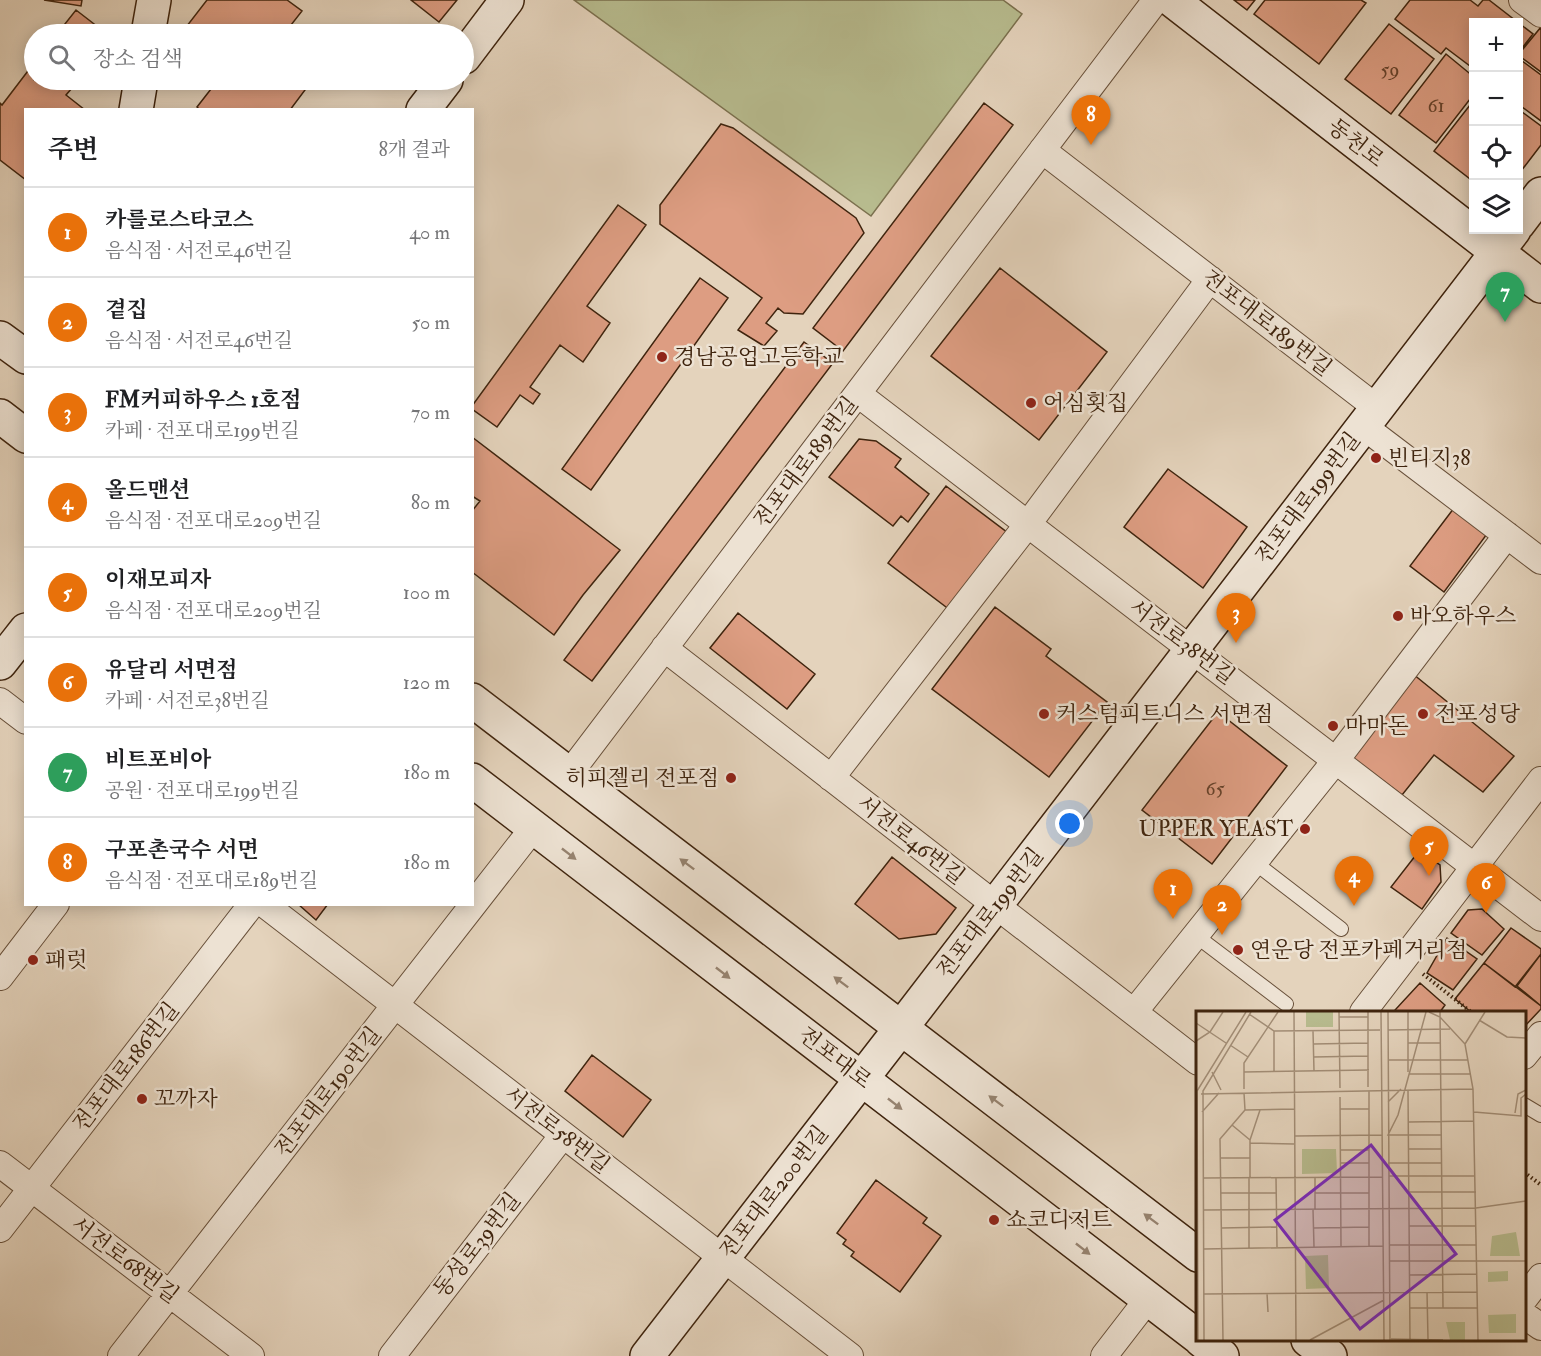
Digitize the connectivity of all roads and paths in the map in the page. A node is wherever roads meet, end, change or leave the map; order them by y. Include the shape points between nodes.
1 (154, 0) edge
2 (507, 0) edge
3 (1156, 0) edge
4 (1172, 0) edge
5 (1522, 0) edge
6 (1541, 14) edge
7 (150, 24) edge
8 (474, 44) edge
9 (139, 90) edge
10 (438, 90) edge
11 (136, 108) edge
12 (425, 108) edge
13 (1042, 150) junction
14 (1541, 194) edge
15 (1523, 217) edge
16 (1505, 241) edge
17 (1210, 279) junction
18 (1541, 286) edge
19 (0, 338) edge
20 (24, 356) edge
21 (858, 394) junction
22 (0, 417) edge
23 (1370, 417) junction
24 (24, 435) edge
25 (1028, 524) junction
26 (1507, 535) junction
27 (1538, 558) edge
28 (24, 633) edge
29 (664, 648) junction
30 (1192, 650) junction
31 (0, 663) edge
32 (0, 701) edge
33 (474, 702) edge
34 (24, 719) edge
35 (1336, 760) junction
36 (569, 774) junction
37 (831, 778) junction
38 (1541, 780) edge
39 (474, 782) edge
40 (534, 827) junction
41 (1254, 862) junction
42 (1475, 867) junction
43 (474, 904) edge
44 (996, 905) junction
45 (54, 906) edge
46 (250, 906) edge
47 (267, 906) edge
48 (472, 906) edge
49 (1541, 918) edge
50 (1341, 929) dead end
51 (1195, 935) junction
52 (1404, 959) junction
53 (0, 978) edge
54 (1286, 1004) dead end
55 (395, 1005) junction
56 (1364, 1011) edge
57 (1470, 1011) edge
58 (1134, 1012) junction
59 (902, 1028) junction
60 (1541, 1035) edge
61 (1526, 1054) edge
62 (1196, 1061) edge
63 (862, 1079) junction
64 (1526, 1106) edge
65 (1541, 1115) edge
66 (562, 1135) junction
67 (0, 1164) edge
68 (1526, 1174) edge
69 (1541, 1185) edge
70 (31, 1188) junction
71 (0, 1229) edge
72 (1193, 1243) edge
73 (723, 1258) junction
74 (1541, 1277) edge
75 (170, 1294) junction
76 (1526, 1296) edge
77 (1148, 1299) junction
78 (1526, 1316) edge
79 (1541, 1327) edge
80 (1196, 1336) edge
81 (1203, 1341) edge
82 (1309, 1341) edge
83 (122, 1356) edge
84 (251, 1356) edge
85 (392, 1356) edge
86 (647, 1356) edge
87 (850, 1356) edge
88 (1104, 1356) edge
89 (1222, 1356) edge
90 (1330, 1356) edge

1 - 7 main road
2 - 8 main road
3 - 13 street, 전포대로189번길
4 - 16 main road, 동천로
5 - 6 street
9 - 11 main road
10 - 12 main road
13 - 17 street, 전포대로189번길
13 - 21 street, 전포대로189번길
14 - 15 main road
16 - 18 main road, 동천로
16 - 23 main road, 전포대로199번길
17 - 23 street, 전포대로189번길
17 - 25 street
19 - 20 main road
21 - 25 street, 서전로38번길
21 - 29 street, 전포대로189번길
22 - 24 main road
23 - 26 street, 전포대로199번길
23 - 30 main road, 전포대로199번길
25 - 30 street, 서전로38번길
25 - 37 street
26 - 27 street, 전포대로199번길
26 - 35 street
28 - 31 main road
29 - 36 street, 전포대로189번길
29 - 37 street, 서전로46번길
30 - 35 street, 서전로38번길
30 - 44 main road, 전포대로199번길
32 - 34 street
33 - 36 main road
35 - 41 street
35 - 42 street, 서전로38번길
59 -> 36 main road
37 - 44 street, 서전로46번길
38 - 42 street
39 - 40 main road, 전포대로
40 - 43 street, 전포대로190번길
40 -> 63 main road, 전포대로
41 - 50 lane
41 - 51 street
42 - 49 street, 서전로38번길
42 - 52 street
44 - 58 street, 서전로46번길
44 - 59 main road, 전포대로199번길
45 - 53 street
46 - 70 street, 전포대로186번길
47 - 55 street, 서전로58번길
48 - 55 street, 전포대로190번길
51 - 54 lane
51 - 58 street
52 - 56 street
52 - 57 path
55 - 66 street, 서전로58번길
55 - 75 street, 전포대로190번길
58 - 62 street, 서전로46번길
59 - 63 main road, 전포대로200번길
72 -> 59 main road
60 - 61 street
63 - 73 main road, 전포대로200번길
63 -> 77 main road, 전포대로
64 - 65 lane
66 - 73 street, 서전로58번길
66 - 85 street, 동성로39번길
67 - 70 street, 서전로68번길
68 - 69 path
70 - 71 street, 전포대로186번길
70 - 75 street, 서전로68번길
73 - 86 main road, 전포대로200번길
73 - 87 street, 서전로58번길
74 - 76 street
75 - 83 street, 전포대로190번길
75 - 84 street, 서전로68번길
77 - 80 main road, 전포대로
77 - 88 street
78 - 79 street
81 - 89 main road, 전포대로
82 - 90 main road

